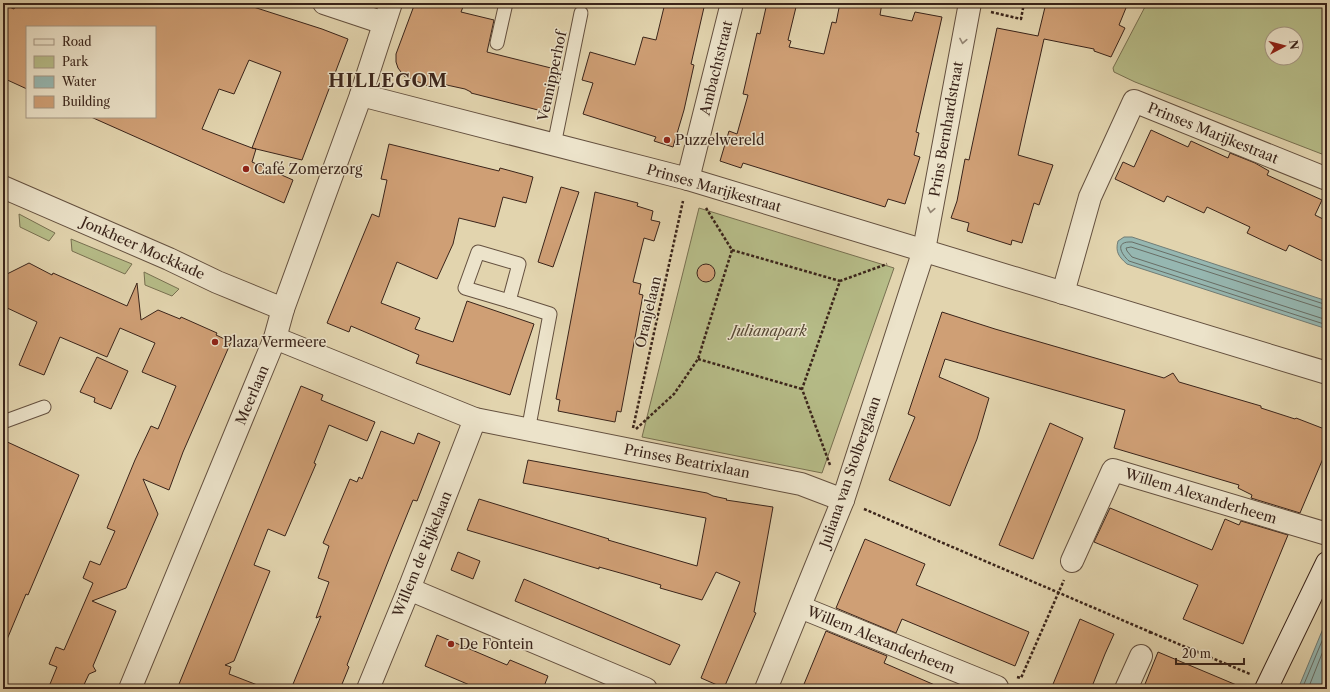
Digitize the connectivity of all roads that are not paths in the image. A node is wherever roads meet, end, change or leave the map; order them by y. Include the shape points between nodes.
1 (324, 3) edge
2 (506, 3) edge
3 (732, 3) edge
4 (969, 5) edge
5 (387, 13) edge
6 (581, 13) dead end
7 (497, 43) dead end
8 (361, 95) junction
9 (554, 145) junction
10 (688, 179) junction
11 (1327, 179) edge
12 (3, 187) edge
13 (924, 250) junction
14 (1063, 293) junction
15 (509, 301) junction
16 (283, 309) junction
17 (275, 338) junction
18 (1327, 373) edge
19 (44, 407) dead end
20 (475, 419) junction
21 (3, 422) edge
22 (528, 431) junction
23 (843, 500) junction
24 (1327, 534) edge
25 (1072, 561) road end
26 (1327, 563) edge
27 (409, 588) junction
28 (800, 607) junction
29 (1141, 656) road end
30 (1267, 685) edge
31 (997, 688) road end
32 (130, 689) edge
33 (368, 689) edge
34 (646, 689) edge
35 (766, 689) edge
36 (1126, 689) edge

1 - 5 street
2 - 7 lane
3 - 10 street, Ambachtstraat
4 -> 13 street, Prins Bernhardstraat
5 - 8 street, Meerlaan
6 - 9 lane, Vennipperhof
8 - 9 street, Prinses Marijkestraat
8 - 16 street, Meerlaan
9 - 10 street, Prinses Marijkestraat
10 - 13 street, Prinses Marijkestraat
11 - 14 street, Prinses Marijkestraat via 1134,101 1090,197
12 - 16 street, Jonkheer Mockkade
13 - 14 street, Prinses Marijkestraat
13 - 23 street, Juliana van Stolberglaan
14 - 18 street, Prinses Marijkestraat
15 - 15 lane via 519,264 478,252 465,288
15 - 22 lane via 550,314
16 - 17 street, Meerlaan
17 - 20 street, Prinses Beatrixlaan
17 - 32 street, Meerlaan
19 - 21 lane
20 - 22 street, Prinses Beatrixlaan
20 - 27 street, Willem de Rijkelaan
22 - 23 street, Prinses Beatrixlaan via 801,484
23 - 28 street, Juliana van Stolberglaan
24 - 25 street, Willem Alexanderheem via 1113,470
26 - 30 street
27 - 33 street, Willem de Rijkelaan
27 - 34 street
28 - 31 street, Willem Alexanderheem
28 - 35 street, Juliana van Stolberglaan
29 - 36 street

